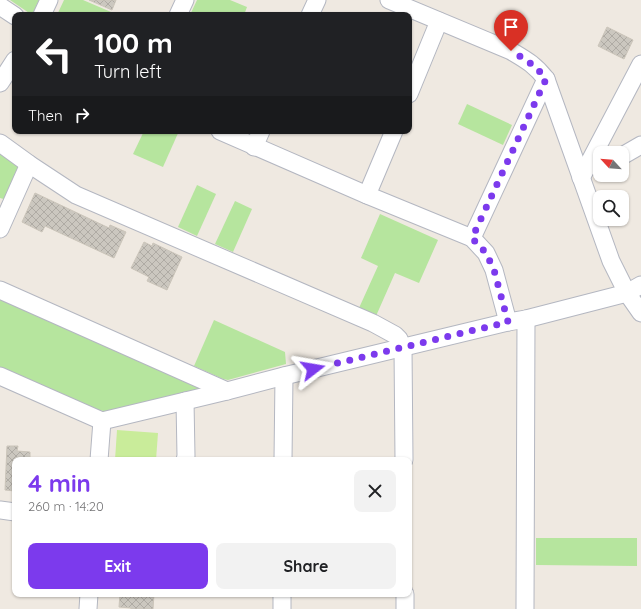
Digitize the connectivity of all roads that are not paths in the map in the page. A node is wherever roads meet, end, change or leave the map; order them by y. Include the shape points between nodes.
1 (49, 0) edge
2 (185, 0) edge
3 (317, 0) edge
4 (389, 0) edge
5 (0, 6) edge
6 (43, 12) edge
7 (179, 12) edge
8 (311, 12) edge
9 (12, 14) edge
10 (439, 21) junction
11 (641, 64) edge
12 (12, 65) edge
13 (546, 79) junction
14 (0, 83) edge
15 (412, 87) edge
16 (226, 134) edge
17 (260, 134) edge
18 (393, 134) edge
19 (0, 143) edge
20 (641, 145) edge
21 (254, 147) junction
22 (629, 152) edge
23 (29, 164) junction
24 (593, 172) edge
25 (582, 178) junction
26 (367, 195) junction
27 (0, 229) edge
28 (472, 238) junction
29 (634, 289) edge
30 (0, 290) edge
31 (641, 313) edge
32 (526, 319) junction
33 (508, 322) junction
34 (403, 348) junction
35 (284, 376) junction
36 (2, 378) edge
37 (227, 391) junction
38 (185, 401) junction
39 (102, 421) junction
40 (99, 457) edge
41 (186, 457) edge
42 (283, 457) edge
43 (404, 457) edge
44 (0, 510) edge
45 (12, 512) edge
46 (88, 597) edge
47 (282, 597) edge
48 (405, 597) edge
49 (88, 609) edge
50 (282, 609) edge
51 (405, 609) edge
52 (525, 609) edge

1 - 6 street
2 - 7 street
3 - 8 street
4 - 10 street
5 - 9 street
10 - 13 street via 511,51 527,60
10 - 15 street
11 - 25 street
12 - 14 street
13 - 25 street
13 - 28 street
16 - 21 street
17 - 21 street
18 - 26 street
19 - 23 street
20 - 22 street
21 - 26 street
23 - 27 street
23 - 34 street via 76,195 378,326 399,339
24 - 25 street
25 - 29 street via 610,261
26 - 28 street
28 - 33 street via 486,253 494,270
29 - 31 street
29 - 32 street
30 - 37 street
32 - 33 street
32 - 52 street
33 - 34 street
34 - 35 street
34 - 43 street
35 - 37 street
35 - 42 street
36 - 39 street
37 - 38 street
38 - 39 street
38 - 41 street
39 - 40 street
44 - 45 street
46 - 49 street
47 - 50 street
48 - 51 street

